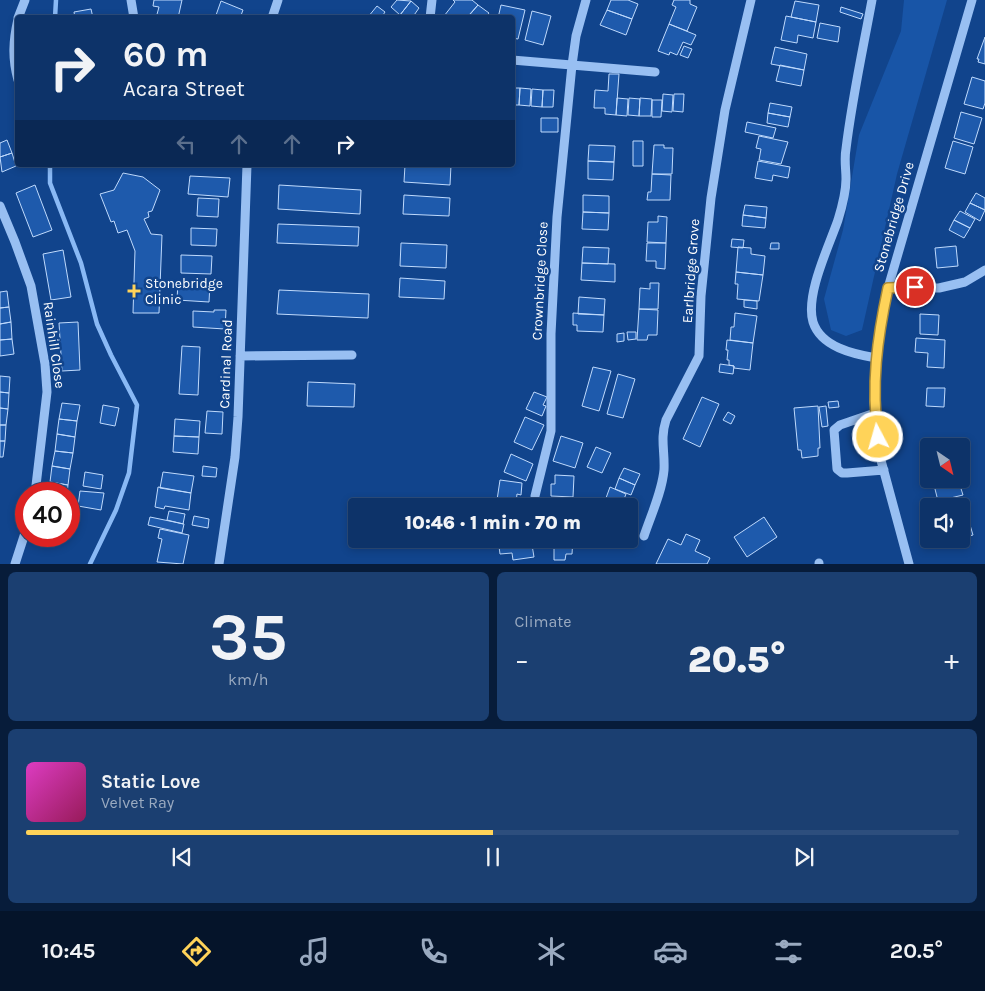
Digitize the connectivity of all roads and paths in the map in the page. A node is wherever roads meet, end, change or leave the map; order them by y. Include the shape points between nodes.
1 (25, 0) edge
2 (131, 0) edge
3 (278, 0) edge
4 (432, 0) edge
5 (586, 0) edge
6 (751, 0) edge
7 (872, 0) edge
8 (972, 0) edge
9 (19, 15) edge
10 (134, 15) edge
11 (273, 15) edge
12 (430, 15) edge
13 (15, 31) edge
14 (515, 60) edge
15 (572, 65) junction
16 (15, 67) edge
17 (655, 72) dead end
18 (246, 167) edge
19 (0, 206) edge
20 (985, 270) edge
21 (888, 288) junction
22 (352, 355) dead end
23 (240, 356) junction
24 (876, 358) junction
25 (875, 413) junction
26 (884, 470) junction
27 (36, 482) edge
28 (535, 496) dead end
29 (644, 536) dead end
30 (20, 547) edge
31 (15, 564) edge
32 (219, 564) edge
33 (909, 564) edge

1 - 9 street
2 - 10 street
3 - 11 street
4 - 12 street
5 - 15 street, Crownbridge Close
6 - 29 street, Earlbridge Grove via 725,110 711,198 701,296 699,356 666,420 662,481
7 - 24 street via 845,151 844,200 819,272 812,312 818,332 831,343 847,352
8 - 21 street, Stonebridge Drive
13 - 16 street
14 - 15 street
15 - 17 street
15 - 28 street, Crownbridge Close via 557,217 551,334 552,431
18 - 23 street, Cardinal Road
19 - 27 street, Rainhill Close via 31,286 45,364 47,392
20 - 21 street via 965,282 939,288
21 - 24 street, Stonebridge Drive
22 - 23 street
23 - 32 street, Cardinal Road via 235,457
24 - 25 street, Stonebridge Drive
25 - 26 street, Stonebridge Drive
25 - 26 street via 834,430 837,469 847,474
26 - 33 street, Stonebridge Drive
30 - 31 street

